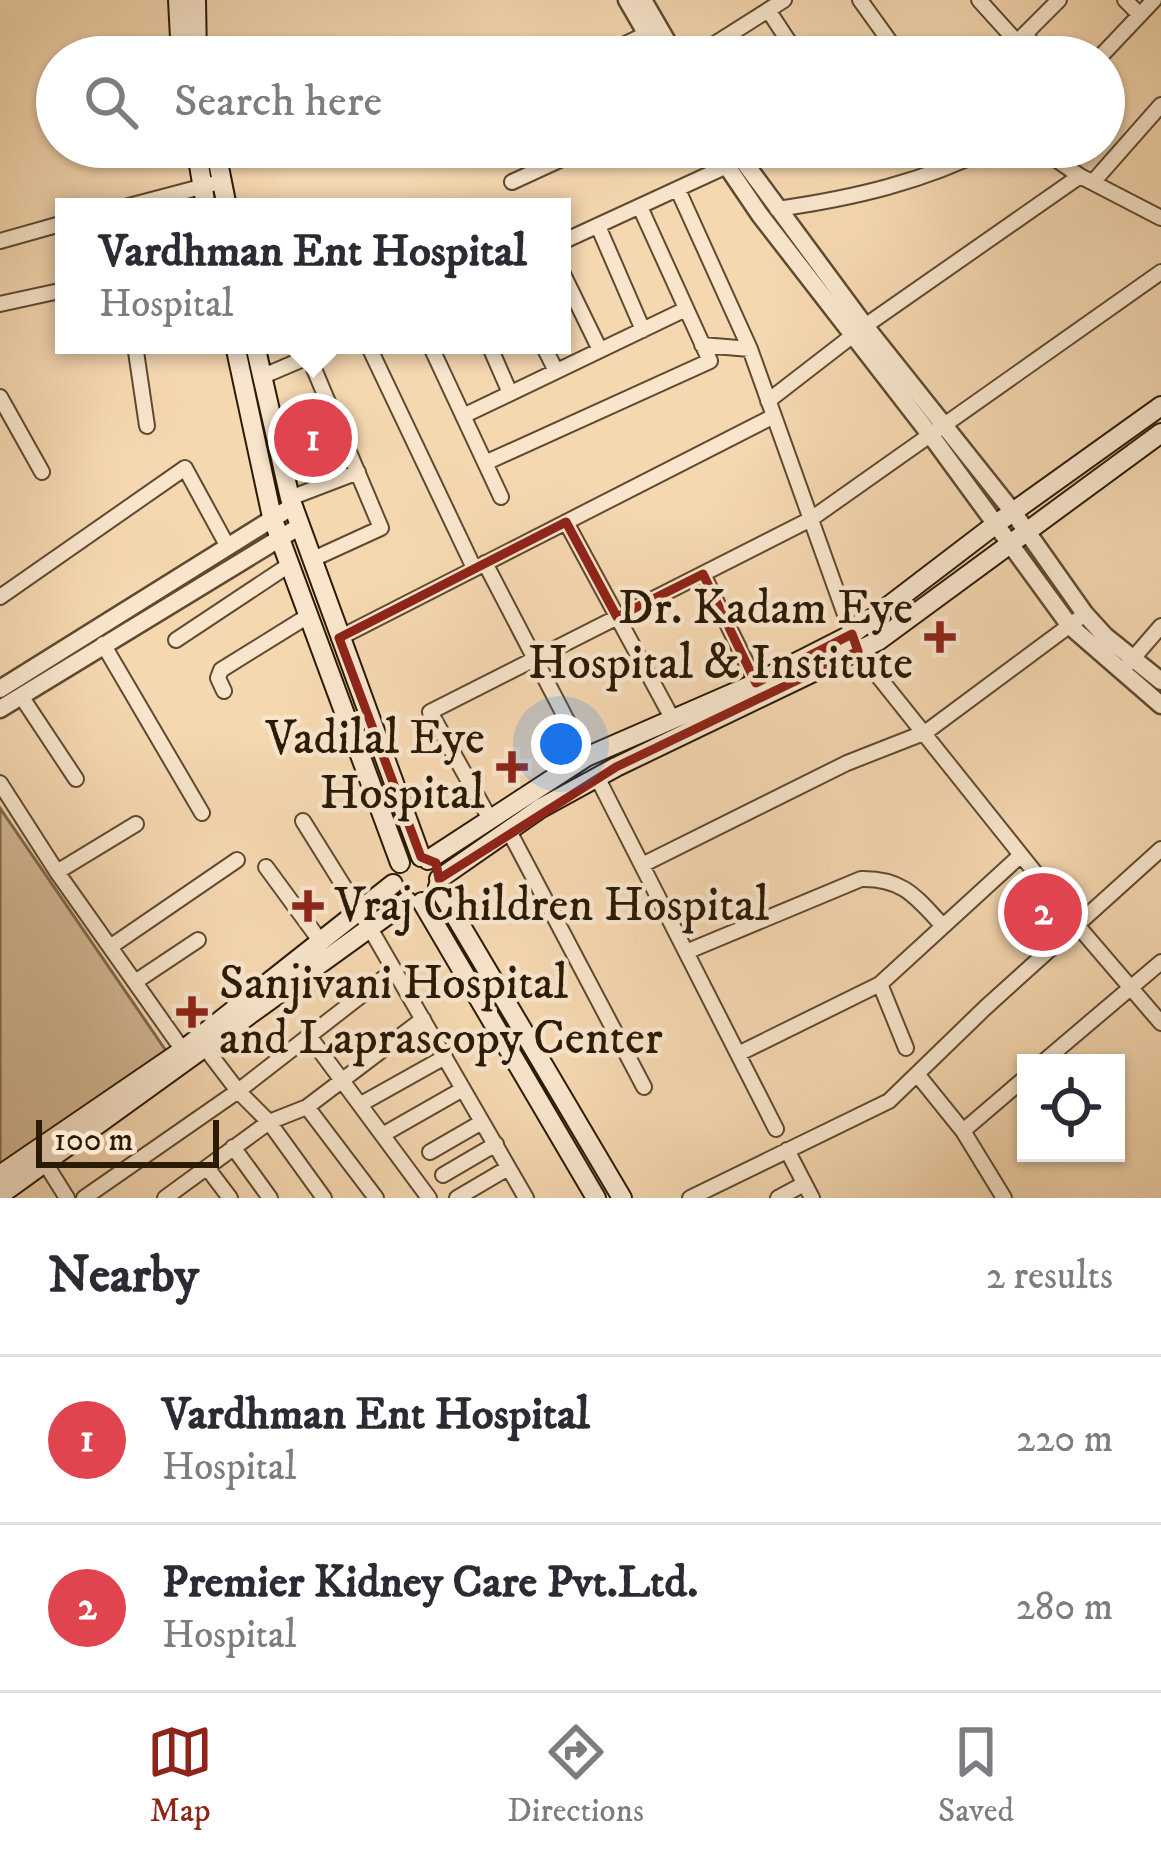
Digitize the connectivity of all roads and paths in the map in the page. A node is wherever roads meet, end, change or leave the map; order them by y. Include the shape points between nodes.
1 (178, 0) edge
2 (196, 0) edge
3 (627, 0) edge
4 (643, 0) edge
5 (784, 0) edge
6 (860, 0) edge
7 (979, 0) edge
8 (1059, 0) edge
9 (1125, 0) edge
10 (1154, 0) edge
11 (768, 10) junction
12 (1140, 15) junction
13 (646, 34) joint
14 (1026, 34) joint
15 (180, 36) edge
16 (197, 36) edge
17 (642, 36) edge
18 (664, 36) edge
19 (727, 36) edge
20 (785, 36) edge
21 (886, 36) edge
22 (1012, 36) edge
23 (1024, 36) edge
24 (1120, 36) edge
25 (1161, 105) edge
26 (1125, 141) edge
27 (206, 168) edge
28 (214, 168) edge
29 (542, 168) edge
30 (723, 168) edge
31 (729, 168) edge
32 (748, 168) edge
33 (948, 168) edge
34 (1070, 168) edge
35 (1098, 168) edge
36 (1087, 179) junction
37 (512, 182) dead end
38 (213, 184) junction
39 (678, 190) junction
40 (159, 198) edge
41 (209, 198) edge
42 (222, 198) edge
43 (640, 207) junction
44 (777, 209) junction
45 (1158, 210) edge
46 (55, 226) edge
47 (598, 226) junction
48 (571, 238) edge
49 (0, 241) edge
50 (1161, 272) edge
51 (571, 290) edge
52 (55, 292) edge
53 (0, 304) edge
54 (686, 309) junction
55 (644, 330) junction
56 (860, 330) junction
57 (702, 345) junction
58 (750, 349) junction
59 (600, 350) junction
60 (136, 354) edge
61 (237, 354) edge
62 (257, 354) edge
63 (316, 354) edge
64 (373, 354) edge
65 (434, 354) edge
66 (493, 354) edge
67 (548, 354) edge
68 (309, 357) junction
69 (556, 371) junction
70 (261, 377) junction
71 (510, 393) junction
72 (1, 402) edge
73 (1161, 406) edge
74 (771, 408) junction
75 (463, 416) junction
76 (335, 418) junction
77 (148, 426) dead end
78 (938, 432) junction
79 (1161, 433) edge
80 (277, 443) junction
81 (485, 463) junction
82 (42, 472) dead end
83 (358, 472) junction
84 (501, 497) dead end
85 (291, 502) junction
86 (1013, 512) junction
87 (272, 517) junction
88 (811, 519) junction
89 (566, 521) junction
90 (996, 524) junction
91 (300, 526) junction
92 (279, 537) junction
93 (1019, 538) junction
94 (228, 547) junction
95 (311, 560) junction
96 (479, 565) junction
97 (289, 566) junction
98 (703, 574) junction
99 (0, 596) edge
100 (1085, 614) junction
101 (308, 616) junction
102 (617, 617) junction
103 (1070, 626) junction
104 (1161, 626) edge
105 (339, 638) junction
106 (176, 640) dead end
107 (855, 643) junction
108 (103, 644) junction
109 (533, 659) junction
110 (1127, 666) junction
111 (1161, 681) edge
112 (756, 683) junction
113 (0, 689) edge
114 (224, 691) dead end
115 (21, 696) junction
116 (1161, 705) edge
117 (0, 709) edge
118 (672, 718) junction
119 (926, 732) junction
120 (586, 757) junction
121 (597, 777) junction
122 (76, 779) dead end
123 (0, 783) edge
124 (202, 813) dead end
125 (490, 819) junction
126 (303, 821) dead end
127 (136, 824) dead end
128 (509, 831) junction
129 (1161, 849) edge
130 (1021, 855) junction
131 (424, 858) junction
132 (237, 860) dead end
133 (400, 863) junction
134 (642, 865) junction
135 (266, 867) dead end
136 (57, 872) junction
137 (439, 883) junction
138 (393, 884) junction
139 (414, 902) junction
140 (366, 921) junction
141 (1077, 925) junction
142 (944, 926) junction
143 (198, 940) dead end
144 (321, 942) junction
145 (110, 947) junction
146 (686, 952) junction
147 (1161, 962) edge
148 (394, 970) junction
149 (135, 982) junction
150 (880, 984) junction
151 (1131, 988) junction
152 (423, 1019) junction
153 (1161, 1023) edge
154 (309, 1036) junction
155 (906, 1048) dead end
156 (193, 1053) junction
157 (738, 1054) junction
158 (1053, 1054) edge
159 (445, 1057) junction
160 (916, 1074) junction
161 (341, 1081) junction
162 (1017, 1085) edge
163 (644, 1087) dead end
164 (463, 1089) junction
165 (238, 1091) junction
166 (362, 1104) junction
167 (307, 1107) junction
168 (269, 1122) junction
169 (482, 1122) junction
170 (776, 1129) dead end
171 (963, 1131) junction
172 (384, 1134) junction
173 (496, 1144) junction
174 (233, 1148) junction
175 (787, 1150) junction
176 (430, 1152) dead end
177 (45, 1163) junction
178 (508, 1168) junction
179 (208, 1169) junction
180 (443, 1175) dead end
181 (8, 1189) edge
182 (808, 1191) edge
183 (168, 1197) edge
184 (67, 1198) edge
185 (84, 1198) edge
186 (230, 1198) edge
187 (270, 1198) edge
188 (324, 1198) edge
189 (376, 1198) edge
190 (429, 1198) edge
191 (457, 1198) edge
192 (526, 1198) edge
193 (596, 1198) edge
194 (622, 1198) edge
195 (690, 1198) edge
196 (778, 1198) edge
197 (1004, 1198) edge

1 - 15 main road
2 - 16 main road
3 - 13 street
4 - 18 street
5 - 11 street
6 - 21 street
7 - 22 street
8 - 14 street
9 - 12 street
10 - 12 street
11 - 19 street
11 - 20 street
12 - 24 street
13 - 17 street
14 - 23 street
25 - 26 street
27 - 38 main road
28 - 38 main road
29 - 37 street
30 - 39 street
31 - 56 street
32 - 44 street
33 - 44 street via 862,196
34 - 36 street
35 - 36 street
36 - 45 street
36 - 56 street
38 - 40 street
38 - 41 main road
38 - 42 main road
39 - 43 street
39 - 58 street
43 - 47 street
43 - 54 street
44 - 56 street
46 - 49 street
47 - 48 street
47 - 55 street
50 - 78 street
51 - 59 street
52 - 53 street
54 - 55 street
54 - 57 street
55 - 59 street
56 - 74 street
56 - 78 street
57 - 58 street
57 - 81 street via 710,361
58 - 74 street
59 - 69 street
60 - 77 street
61 - 87 main road
62 - 70 main road
63 - 68 street
64 - 96 street
65 - 75 street
66 - 71 street
67 - 69 street
68 - 70 street
68 - 76 street
69 - 71 street
70 - 80 main road
71 - 75 street
72 - 82 street
73 - 86 main road
74 - 88 street
74 - 89 street
75 - 81 street
76 - 80 street
76 - 83 street
78 - 86 street
78 - 88 street
78 - 90 street
79 - 93 main road
80 - 85 main road
81 - 84 street
83 - 85 street
83 - 95 street via 381,528
85 - 87 street
85 - 91 main road
86 - 90 main road
86 - 93 street
87 - 92 main road
87 - 94 street
88 - 98 street
88 - 107 street
89 - 96 street
89 - 102 street
90 - 93 street
90 - 107 main road
91 - 92 street
91 - 95 main road
92 - 97 main road
92 - 108 street
93 - 100 street
93 - 103 street
93 - 107 main road via 878,641
94 - 99 street via 185,468
94 - 113 street
95 - 105 main road
96 - 105 street
96 - 109 street
97 - 101 main road
97 - 106 street
98 - 102 street
98 - 112 street
100 - 103 street
100 - 110 street
101 - 114 street via 221,670
101 - 133 main road
102 - 109 street
102 - 118 street
103 - 110 street
103 - 119 street
104 - 110 street
105 - 131 main road
107 - 112 main road
107 - 119 street
107 - 121 main road
108 - 115 street
108 - 124 street
109 - 120 street
109 - 125 street via 430,712
110 - 111 street
110 - 116 street
112 - 118 main road
115 - 117 street
115 - 122 street
118 - 120 main road
119 - 130 street
119 - 134 street
120 - 125 main road
121 - 128 main road
121 - 134 street
123 - 136 street
125 - 131 main road
126 - 140 street
127 - 136 street
128 - 137 main road
128 - 163 street
129 - 141 street
130 - 141 street
130 - 142 street
131 - 133 main road
131 - 137 main road
132 - 145 street
133 - 138 main road
134 - 146 street
135 - 144 street
136 - 145 street
137 - 139 main road
137 - 194 main road
138 - 139 main road
138 - 140 main road
139 - 140 main road
139 - 193 main road
140 - 144 main road
140 - 148 street
140 - 156 main road
141 - 151 street
141 - 160 street
142 - 146 street via 912,893 887,879 861,879
142 - 150 street
143 - 149 street
144 - 156 main road
145 - 149 street
146 - 157 street
147 - 151 street
148 - 152 street
148 - 154 street
149 - 156 street
150 - 155 street
150 - 157 street
151 - 153 street
151 - 158 street
152 - 159 street
152 - 161 street
154 - 161 street
154 - 165 street
156 - 165 street
156 - 177 main road
156 - 181 main road
157 - 170 street
159 - 164 street
159 - 166 street
160 - 171 street
160 - 175 street via 889,1101
161 - 166 street
161 - 167 street
162 - 171 street
164 - 169 street
164 - 172 street
165 - 168 street
165 - 185 street
166 - 172 street
167 - 168 street
167 - 189 street
168 - 174 street
168 - 188 street
169 - 173 street
169 - 176 street
171 - 197 street
172 - 190 street
173 - 178 street
173 - 180 street
174 - 179 street
174 - 187 street
175 - 182 street
175 - 195 street
177 - 181 main road
177 - 184 street
178 - 191 street
178 - 192 street
179 - 183 street
179 - 186 street
182 - 196 street

